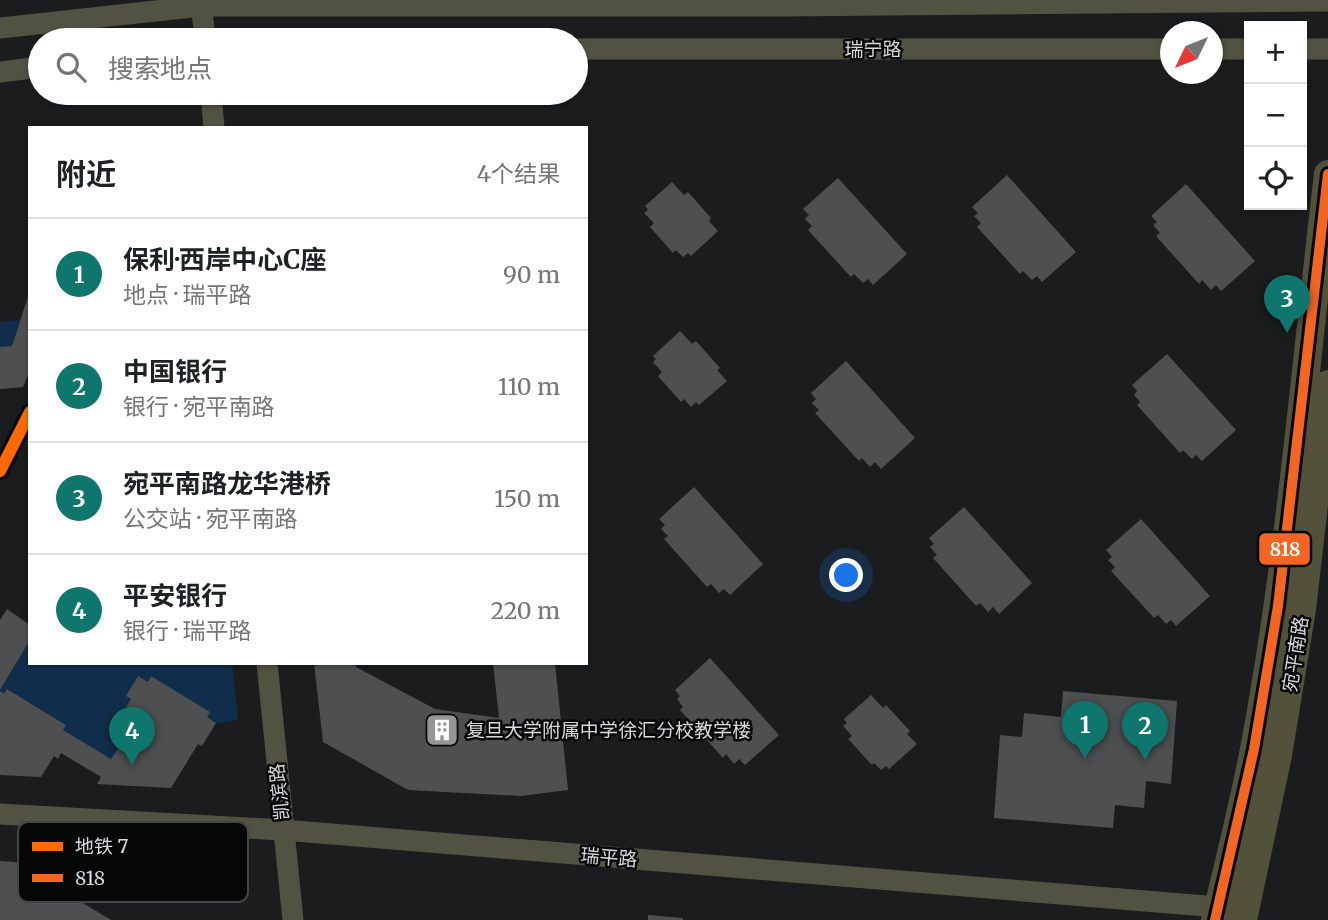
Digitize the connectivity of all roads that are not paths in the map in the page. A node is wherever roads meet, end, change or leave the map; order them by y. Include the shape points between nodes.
1 (1328, 1) edge
2 (201, 3) edge
3 (0, 28) edge
4 (204, 28) edge
5 (588, 49) edge
6 (1160, 49) edge
7 (1223, 49) edge
8 (1244, 49) edge
9 (1307, 49) edge
10 (1328, 49) edge
11 (28, 68) edge
12 (0, 72) edge
13 (212, 105) edge
14 (214, 126) edge
15 (1328, 174) edge
16 (1328, 384) edge
17 (267, 665) edge
18 (0, 814) edge
19 (142, 822) edge
20 (248, 828) edge
21 (283, 830) junction
22 (1217, 913) edge
23 (293, 920) edge
24 (1243, 920) edge

1 - 2 street via 799,6
2 - 3 street
2 - 4 street
5 - 6 street, 瑞宁路
7 - 8 street
9 - 10 street
11 - 12 street
13 - 14 street
15 - 22 main road, 宛平南路 via 1278,605 1254,748
16 - 24 main road, 宛平南路 via 1302,609 1278,755
17 - 21 street, 凯滨路
18 - 19 street, 瑞平路
20 - 21 street, 瑞平路
21 - 22 street, 瑞平路
21 - 23 street, 凯滨路

